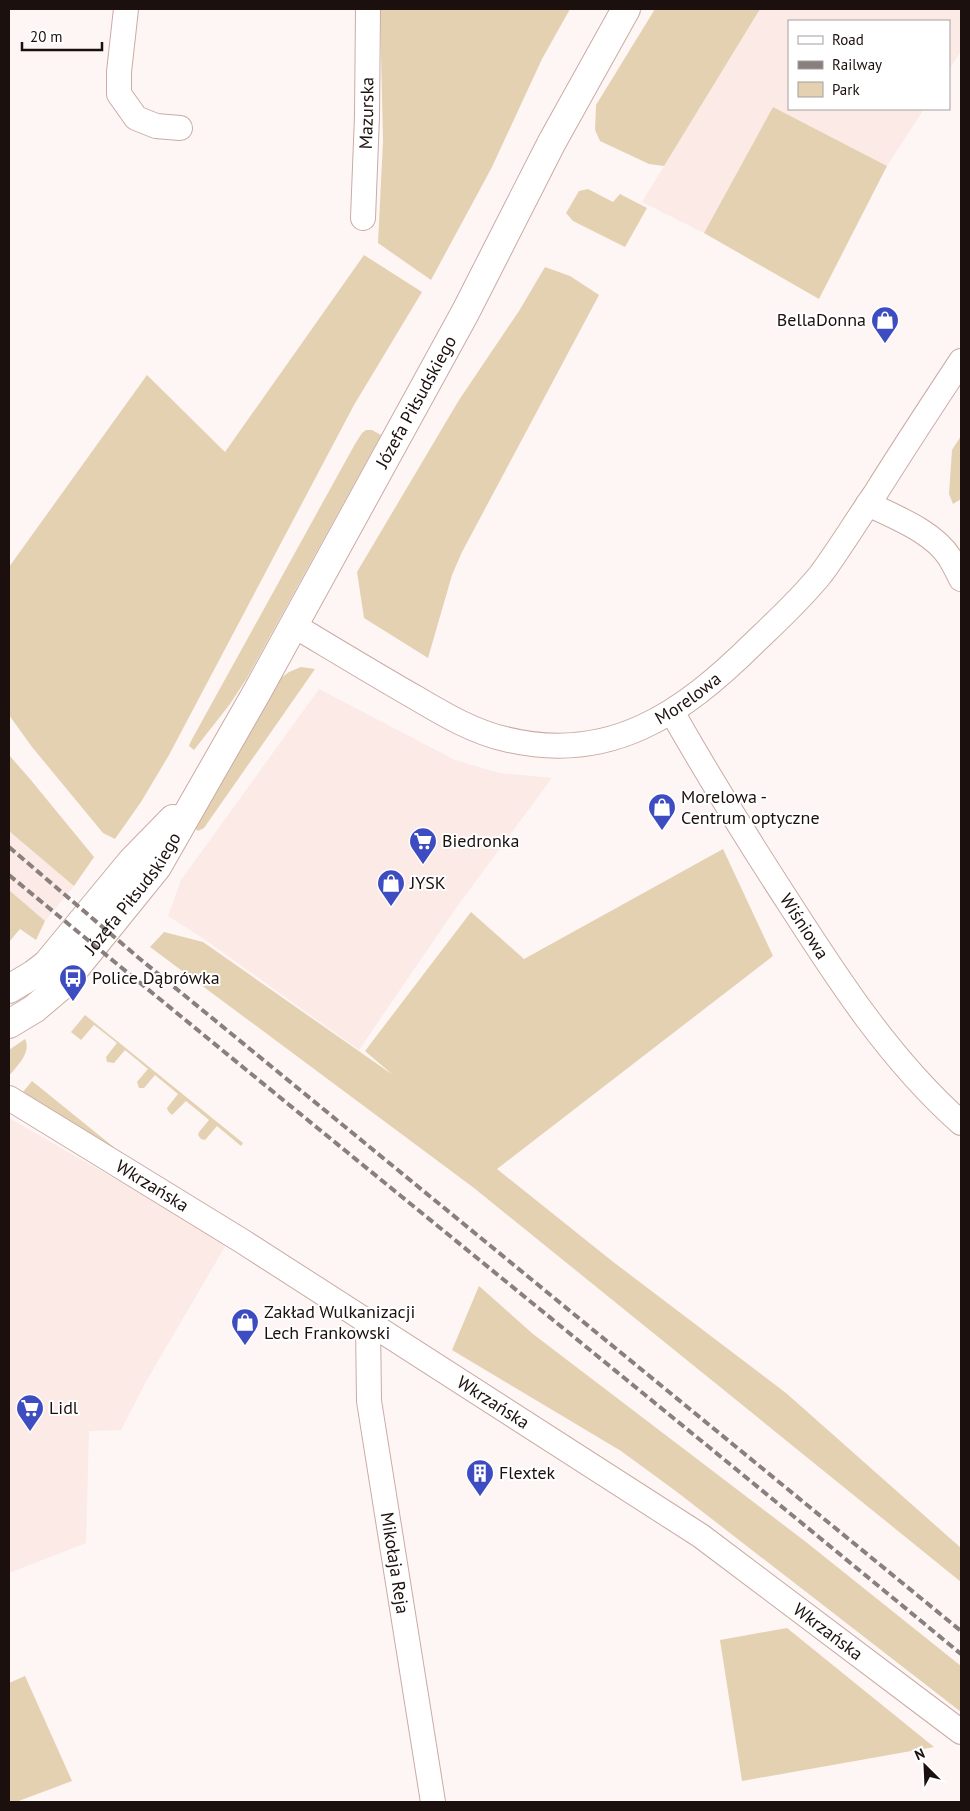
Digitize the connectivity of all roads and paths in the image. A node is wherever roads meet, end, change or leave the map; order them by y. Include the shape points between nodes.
1 (126, 9) edge
2 (368, 9) edge
3 (626, 9) edge
4 (180, 128) dead end
5 (363, 218) dead end
6 (961, 361) edge
7 (868, 504) junction
8 (961, 580) edge
9 (293, 625) junction
10 (672, 712) junction
11 (200, 791) junction
12 (9, 989) edge
13 (9, 1024) edge
14 (9, 1098) edge
15 (961, 1123) edge
16 (368, 1323) junction
17 (961, 1732) edge
18 (433, 1802) edge

1 - 4 street via 119,94 136,118 156,126
2 - 5 street, Mazurska
3 - 9 street, Józefa Piłsudskiego via 552,142 465,313
6 - 7 street, Morelowa
7 - 8 street via 912,526 936,543 949,557
7 - 10 street, Morelowa via 822,572 798,600 712,683
9 - 10 street, Morelowa via 385,682 465,725 506,740 582,745 631,732
9 - 11 street, Józefa Piłsudskiego
10 - 15 street, Wiśniowa via 744,834 829,966 879,1034
11 - 12 street, Józefa Piłsudskiego via 132,861 47,964
11 - 13 street, Józefa Piłsudskiego via 154,871 69,976 42,1004
14 - 16 street, Wkrzańska via 242,1241
16 - 17 street, Wkrzańska via 701,1536
16 - 18 street, Mikołaja Reja via 369,1401

